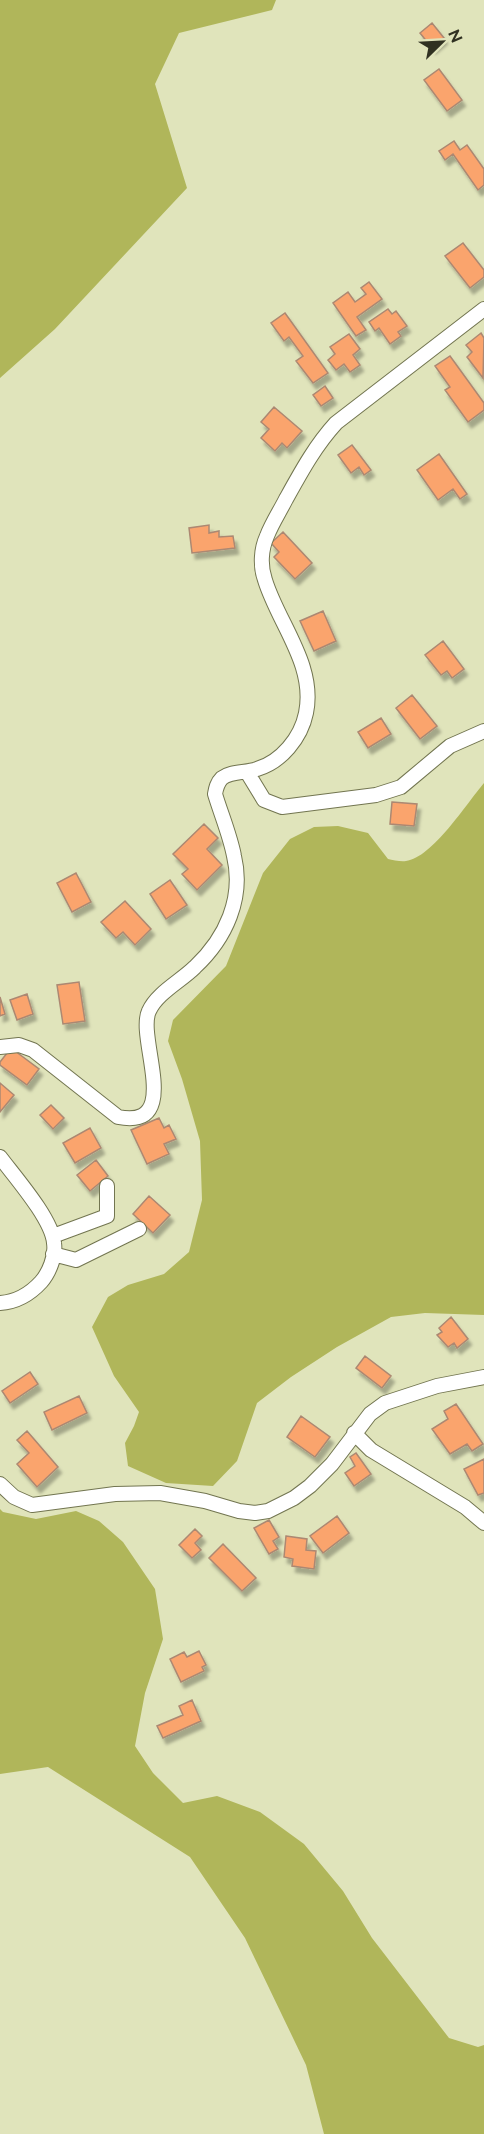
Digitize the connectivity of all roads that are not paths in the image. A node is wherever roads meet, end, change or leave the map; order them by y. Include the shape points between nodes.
1 (484, 309) edge
2 (484, 731) edge
3 (247, 772) junction
4 (0, 1047) edge
5 (0, 1157) edge
6 (107, 1186) dead end
7 (139, 1229) dead end
8 (53, 1236) junction
9 (53, 1254) junction
10 (0, 1303) edge
11 (484, 1377) edge
12 (354, 1433) junction
13 (0, 1484) edge
14 (484, 1523) edge

1 - 3 street via 336,423 308,460 267,536 261,566 296,650 308,699 306,716 283,755
2 - 3 street via 450,746 401,787 376,795 282,807 264,800
3 - 4 street via 221,779 215,794 237,875 235,900 220,939 149,1009 145,1024 154,1089 144,1114 129,1119 118,1116 33,1050 19,1045
5 - 8 street
6 - 8 street via 107,1216
7 - 9 street via 76,1260
8 - 9 street
9 - 10 street via 50,1268 33,1290 21,1298
11 - 12 street via 437,1386 385,1403
12 - 13 street via 310,1486 280,1506 255,1513 160,1493 32,1504 14,1497
12 - 14 street via 371,1450 465,1507

